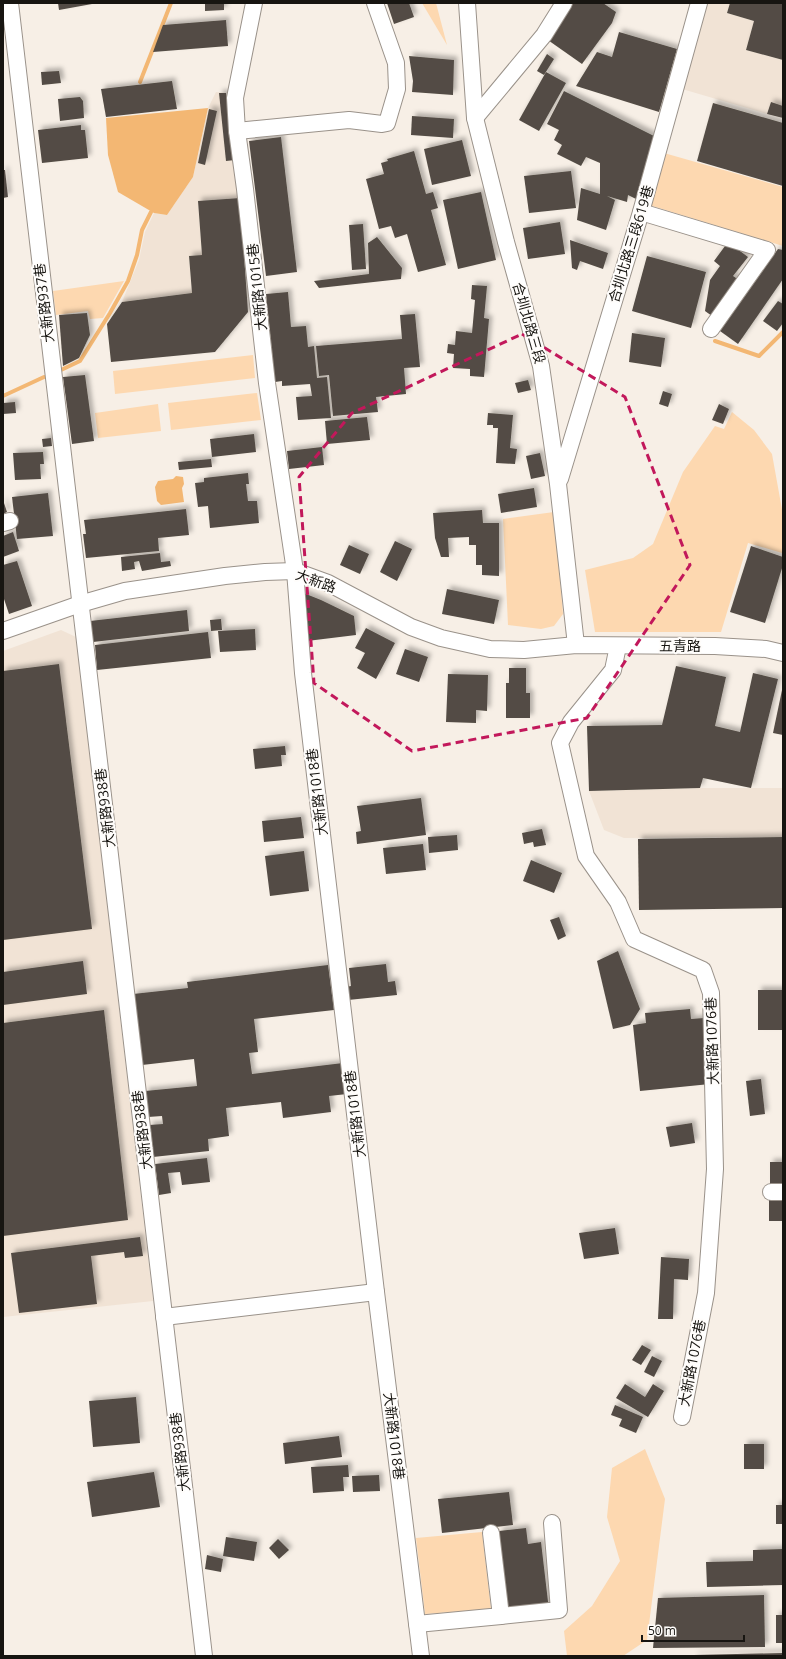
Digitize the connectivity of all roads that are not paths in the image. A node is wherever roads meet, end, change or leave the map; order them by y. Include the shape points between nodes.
1 (10, 3) edge
2 (254, 3) edge
3 (375, 3) edge
4 (468, 3) edge
5 (564, 3) edge
6 (699, 3) edge
7 (475, 118) junction
8 (237, 131) junction
9 (641, 212) junction
10 (712, 329) dead end
11 (558, 484) junction
12 (295, 571) junction
13 (80, 604) junction
14 (3, 631) edge
15 (576, 645) junction
16 (618, 646) junction
17 (783, 654) edge
18 (376, 1292) junction
19 (164, 1317) junction
20 (682, 1417) dead end
21 (552, 1523) dead end
22 (491, 1533) dead end
23 (501, 1616) junction
24 (417, 1624) junction
25 (204, 1656) edge
26 (421, 1656) edge

1 - 13 street, 大新路937巷
2 - 8 street, 大新路1015巷 via 235,98
3 - 8 street via 396,63 397,89 387,123 349,120
4 - 7 street, 合圳北路三段
5 - 7 street via 544,35
6 - 9 street, 合圳北路三段619巷
7 - 11 street, 合圳北路三段 via 541,366
8 - 12 street, 大新路1015巷 via 267,383
9 - 10 street via 767,250
9 - 11 street, 合圳北路三段619巷
11 - 15 street, 合圳北路三段
12 - 13 street, 大新路 via 188,581 125,591
12 - 15 street, 大新路 via 328,583 411,627 440,638 490,648 524,650
12 - 18 street, 大新路1018巷 via 303,673
13 - 14 street, 大新路
13 - 19 street, 大新路938巷
15 - 16 street, 五青路
16 - 17 street, 五青路 via 715,646 766,649
16 - 20 street, 大新路1076巷 via 613,670 571,722 560,743 586,856 618,902 634,939 703,970 711,993 715,1169 706,1293
18 - 19 street
18 - 24 street, 大新路1018巷
19 - 25 street, 大新路938巷
21 - 23 street via 559,1610
22 - 23 street
23 - 24 street
24 - 26 street, 大新路1018巷

